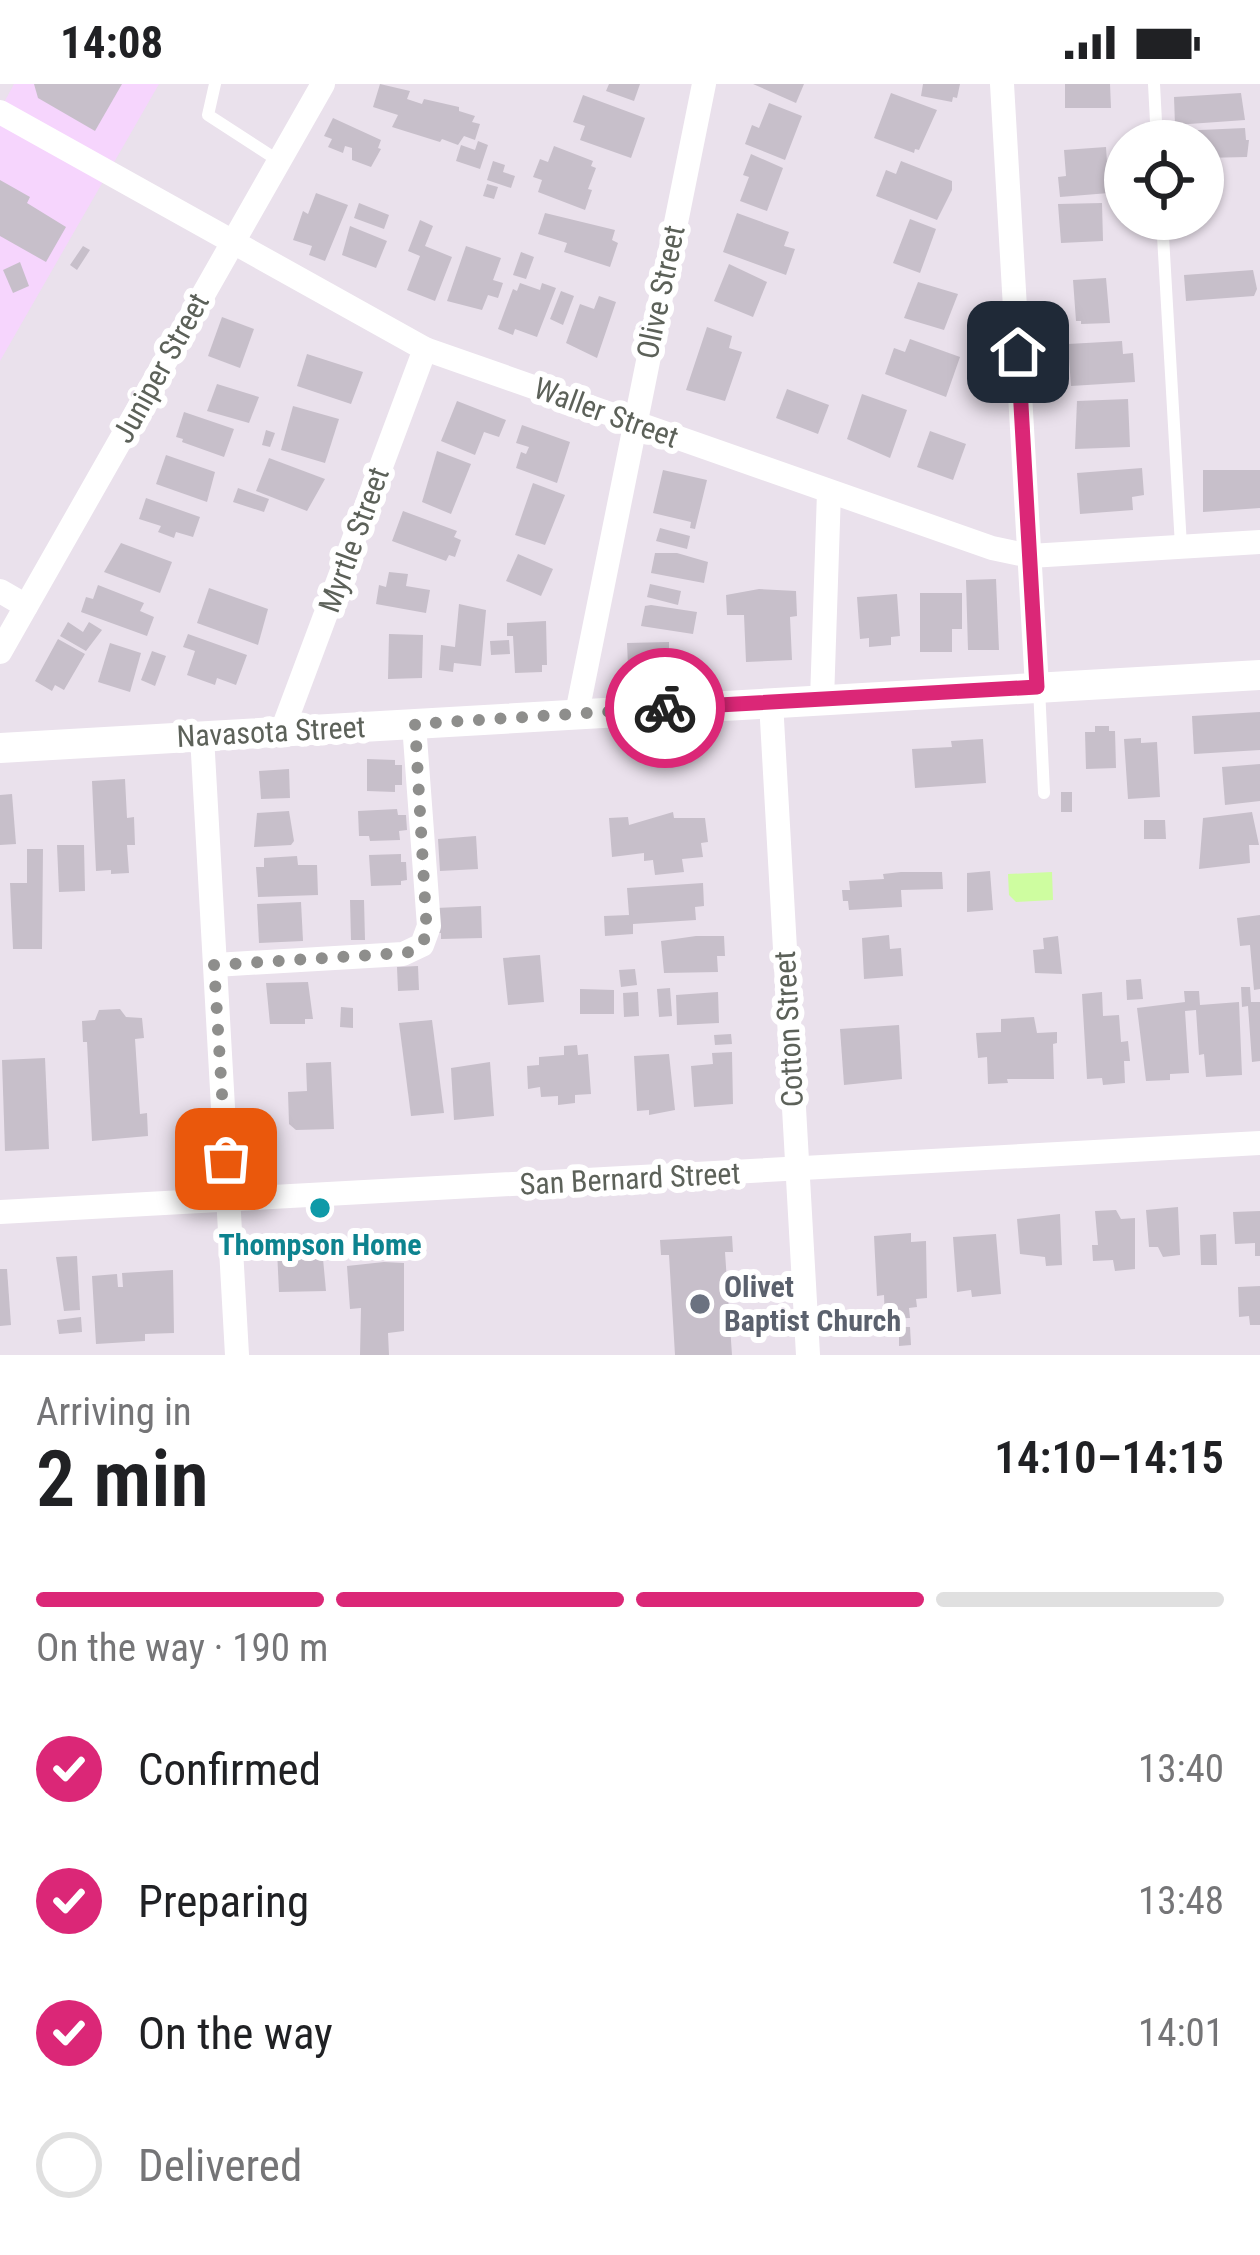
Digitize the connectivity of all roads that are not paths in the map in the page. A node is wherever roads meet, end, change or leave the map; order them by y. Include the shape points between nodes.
1 (215, 84) edge
2 (323, 84) edge
3 (704, 84) edge
4 (1003, 84) edge
5 (1154, 84) edge
6 (0, 112) edge
7 (1156, 120) edge
8 (279, 161) junction
9 (232, 240) junction
10 (1163, 240) edge
11 (425, 349) junction
12 (634, 422) junction
13 (829, 491) junction
14 (1260, 542) edge
15 (1181, 546) junction
16 (1030, 556) junction
17 (0, 591) edge
18 (26, 606) junction
19 (0, 652) edge
20 (1260, 675) edge
21 (1038, 687) junction
22 (822, 700) junction
23 (771, 702) junction
24 (577, 713) junction
25 (415, 724) junction
26 (282, 730) junction
27 (202, 736) junction
28 (0, 748) edge
29 (1044, 793) dead end
30 (214, 965) junction
31 (1260, 1143) edge
32 (798, 1170) junction
33 (228, 1200) junction
34 (0, 1212) edge
35 (237, 1355) edge
36 (808, 1355) edge

1 - 8 lane via 208,115
2 - 8 street, Juniper Street
3 - 12 street, Olive Street
4 - 16 street
5 - 7 lane
6 - 9 street, Waller Street
8 - 9 street, Juniper Street
9 - 11 street, Waller Street
9 - 18 street, Juniper Street
10 - 15 lane
11 - 12 street, Waller Street
11 - 26 street, Myrtle Street
12 - 13 street, Waller Street
12 - 24 street, Olive Street
13 - 16 street, Waller Street
13 - 22 street
14 - 15 street, Waller Street
15 - 16 street, Waller Street
16 - 21 street
17 - 18 street
18 - 19 street, Juniper Street
20 - 21 street, Navasota Street
21 - 22 street, Navasota Street
21 - 29 lane
22 - 23 street, Navasota Street
23 - 24 street, Navasota Street
23 - 32 street, Cotton Street
24 - 25 street, Navasota Street
25 - 26 street, Navasota Street
25 - 30 street via 429,926 422,945 404,953
26 - 27 street, Navasota Street
27 - 28 street, Navasota Street
27 - 30 street
30 - 33 street
31 - 32 street, San Bernard Street
32 - 33 street, San Bernard Street
32 - 36 street, Cotton Street
33 - 34 street, San Bernard Street
33 - 35 street

